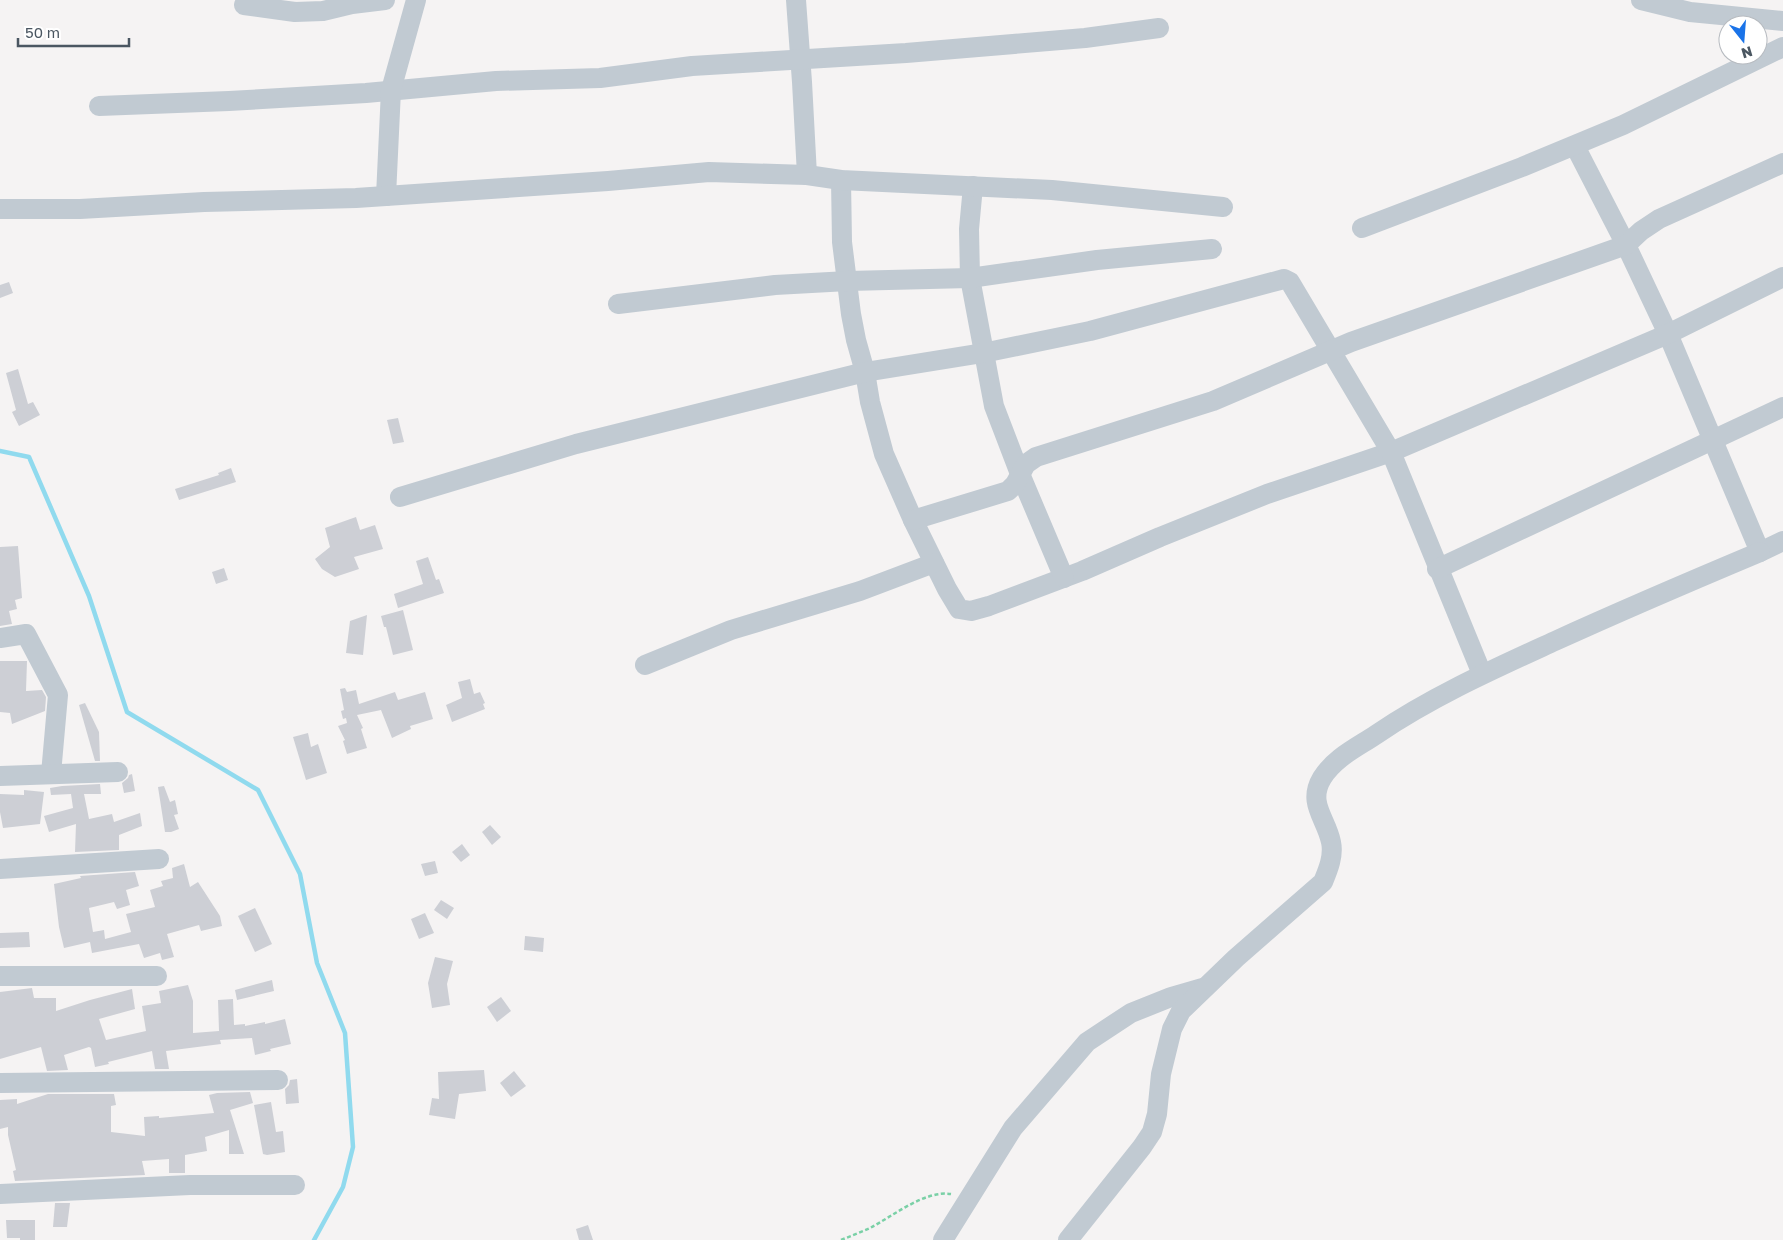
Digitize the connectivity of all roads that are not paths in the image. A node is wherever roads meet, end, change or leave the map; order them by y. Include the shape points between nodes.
1 (385, 0) edge
2 (416, 0) edge
3 (796, 0) edge
4 (1641, 0) edge
5 (244, 5) dead end
6 (1783, 21) edge
7 (1160, 28) dead end
8 (1783, 47) edge
9 (801, 59) junction
10 (391, 90) junction
11 (99, 106) dead end
12 (1575, 146) junction
13 (1783, 163) edge
14 (807, 175) junction
15 (842, 180) junction
16 (973, 186) junction
17 (386, 196) junction
18 (1223, 207) dead end
19 (0, 209) edge
20 (1362, 228) dead end
21 (1626, 245) junction
22 (1212, 249) dead end
23 (1783, 277) edge
24 (970, 278) junction
25 (848, 281) junction
26 (618, 304) dead end
27 (1668, 334) junction
28 (1331, 351) junction
29 (983, 353) junction
30 (865, 372) junction
31 (1783, 407) edge
32 (1713, 439) junction
33 (1391, 452) junction
34 (1020, 474) junction
35 (400, 497) dead end
36 (913, 520) junction
37 (1783, 541) edge
38 (1760, 552) junction
39 (934, 563) junction
40 (1437, 569) junction
41 (1064, 578) junction
42 (0, 638) edge
43 (645, 665) dead end
44 (1482, 674) junction
45 (118, 772) dead end
46 (51, 774) junction
47 (0, 776) edge
48 (159, 859) dead end
49 (0, 869) edge
50 (0, 976) edge
51 (157, 976) dead end
52 (1206, 987) junction
53 (278, 1080) dead end
54 (0, 1083) edge
55 (295, 1185) dead end
56 (0, 1194) edge
57 (943, 1240) edge
58 (1068, 1240) edge

1 - 5 street via 324,11 295,12
2 - 10 street
3 - 9 street
4 - 6 street via 1690,12
7 - 9 street via 1085,38
8 - 12 street
9 - 10 street via 692,66 600,78 496,81
9 - 14 street
10 - 11 street
10 - 17 street
12 - 20 street
12 - 21 street
13 - 21 street via 1659,219
14 - 15 street
14 - 17 street via 709,172
15 - 16 street
15 - 25 street via 842,242
16 - 18 street via 1052,190
16 - 24 street via 969,229
17 - 19 street via 80,209
21 - 27 street
21 - 28 street
22 - 24 street via 1097,260
23 - 27 street
24 - 25 street
24 - 29 street
25 - 26 street via 775,285
25 - 30 street via 856,340
27 - 32 street
27 - 33 street
28 - 29 street via 1290,282 1284,279 1090,331
28 - 33 street
28 - 34 street via 1214,401 1036,457
29 - 30 street
29 - 34 street via 994,406
30 - 35 street via 576,444
30 - 36 street via 884,454
31 - 32 street
32 - 38 street
32 - 40 street
33 - 40 street
33 - 41 street via 1267,494
34 - 36 street via 1016,484 1008,490
34 - 41 street
36 - 39 street
37 - 38 street
38 - 44 street via 1644,600
39 - 41 street via 960,610 972,611 989,606
39 - 43 street via 860,591 731,630
40 - 44 street
42 - 46 street via 26,634 58,695
44 - 52 street via 1412,711 1334,762 1316,792 1316,803 1331,843 1330,866 1323,882
45 - 46 street
46 - 47 street
48 - 49 street
50 - 51 street
52 - 57 street via 1131,1013 1087,1042 1013,1128
52 - 58 street via 1182,1011 1172,1029 1152,1132
53 - 54 street
55 - 56 street via 190,1185

